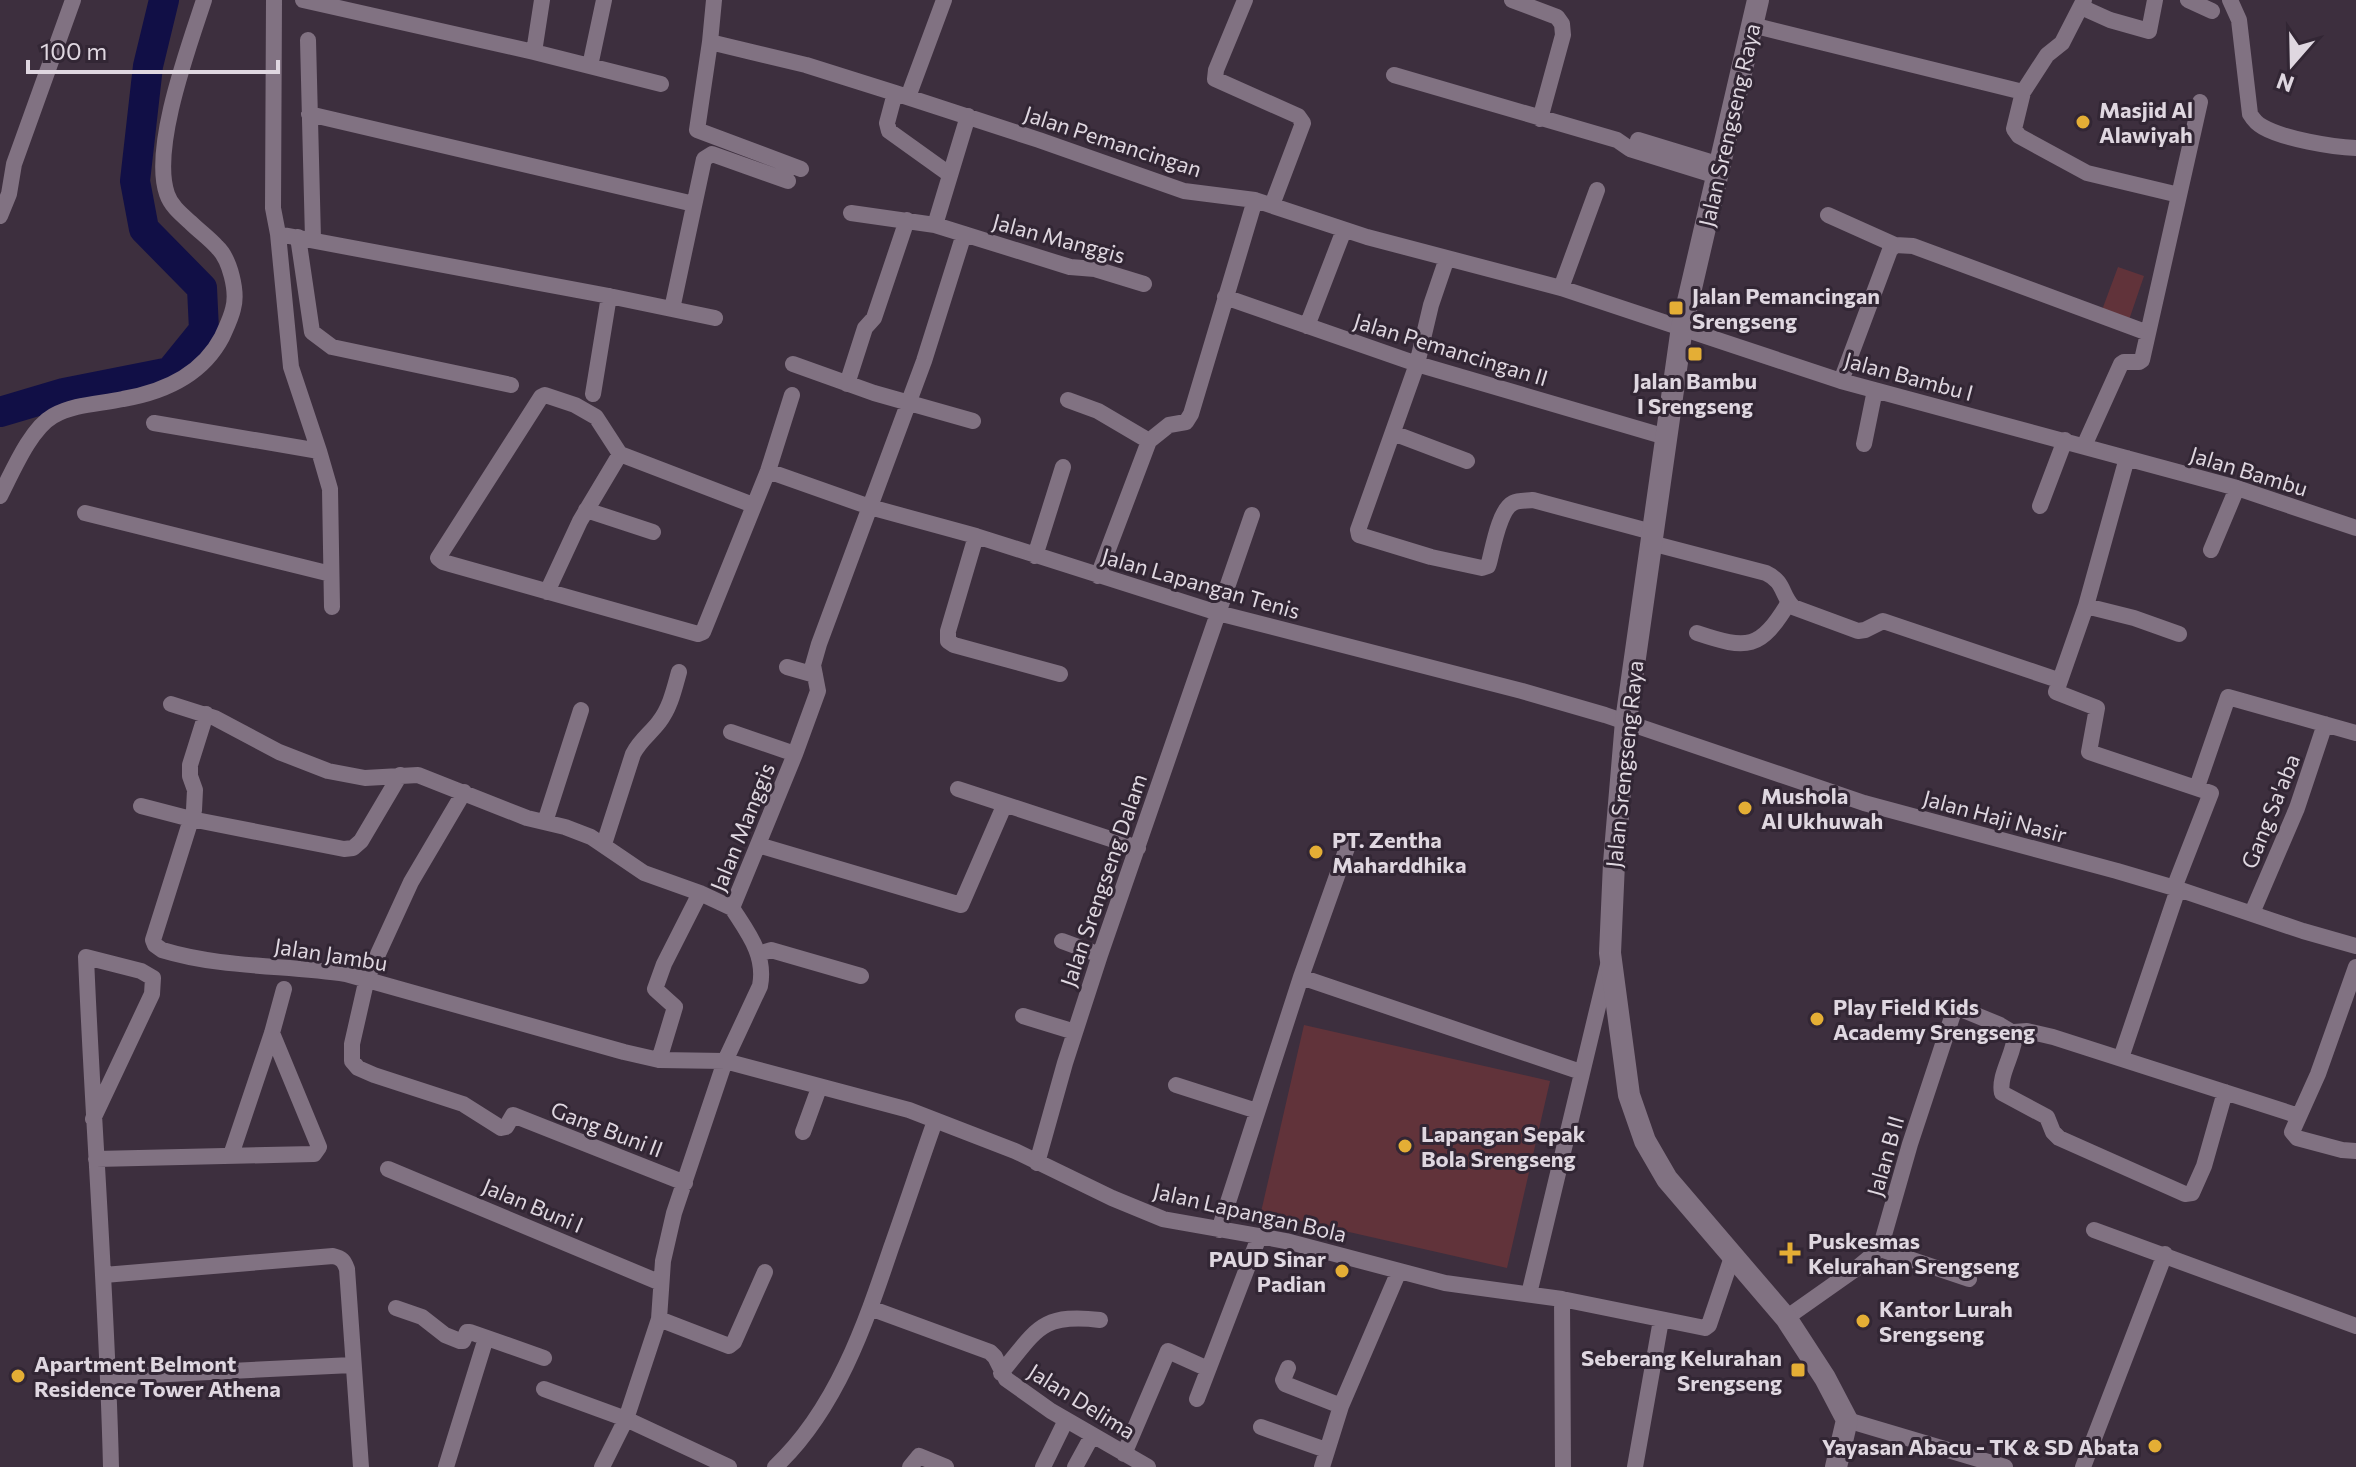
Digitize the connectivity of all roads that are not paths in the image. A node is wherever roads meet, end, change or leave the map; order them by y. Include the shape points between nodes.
1 (73, 0) edge
2 (204, 0) edge
3 (274, 0) edge
4 (303, 0) edge
5 (542, 0) edge
6 (604, 0) edge
7 (714, 0) edge
8 (944, 0) edge
9 (1245, 0) edge
10 (1512, 0) edge
11 (1758, 0) edge
12 (2155, 0) edge
13 (2188, 0) edge
14 (2230, 0) edge
15 (2083, 4) edge
16 (2212, 11) dead end
17 (1752, 25) junction
18 (308, 40) dead end
19 (710, 42) junction
20 (534, 52) junction
21 (590, 66) junction
22 (1394, 75) dead end
23 (661, 84) dead end
24 (2023, 92) junction
25 (901, 95) junction
26 (2200, 102) dead end
27 (309, 114) junction
28 (968, 116) junction
29 (1540, 119) junction
30 (2356, 148) edge
31 (7, 161) edge
32 (801, 169) dead end
33 (1719, 170) junction
34 (949, 174) junction
35 (788, 181) dead end
36 (1597, 190) dead end
37 (2179, 195) junction
38 (1255, 200) junction
39 (694, 204) junction
40 (1272, 205) junction
41 (851, 213) dead end
42 (1828, 215) dead end
43 (0, 216) edge
44 (907, 220) junction
45 (935, 225) junction
46 (1344, 230) junction
47 (278, 234) junction
48 (964, 234) junction
49 (305, 238) junction
50 (1895, 245) junction
51 (1447, 258) junction
52 (1144, 284) dead end
53 (1561, 288) junction
54 (609, 296) junction
55 (1225, 297) junction
56 (672, 309) junction
57 (715, 318) dead end
58 (1307, 326) junction
59 (1682, 327) junction
60 (2148, 333) junction
61 (793, 364) dead end
62 (1417, 364) junction
63 (1841, 381) junction
64 (847, 384) junction
65 (511, 385) dead end
66 (1875, 390) junction
67 (593, 394) dead end
68 (792, 395) dead end
69 (1068, 400) dead end
70 (908, 403) junction
71 (973, 421) dead end
72 (154, 423) dead end
73 (1393, 433) junction
74 (1666, 437) junction
75 (2065, 440) junction
76 (1149, 441) junction
77 (1864, 444) dead end
78 (2084, 446) junction
79 (319, 451) junction
80 (620, 454) junction
81 (2127, 458) junction
82 (1467, 461) dead end
83 (1063, 467) dead end
84 (768, 471) junction
85 (2237, 488) junction
86 (0, 496) edge
87 (753, 505) junction
88 (2040, 506) dead end
89 (870, 507) junction
90 (586, 510) junction
91 (85, 513) dead end
92 (1252, 515) dead end
93 (2356, 528) edge
94 (653, 532) dead end
95 (976, 536) junction
96 (1651, 538) junction
97 (2211, 550) dead end
98 (1035, 556) junction
99 (331, 574) junction
100 (1098, 576) junction
101 (547, 592) junction
102 (1789, 602) junction
103 (2086, 606) junction
104 (332, 607) dead end
105 (1218, 613) junction
106 (1697, 633) dead end
107 (2179, 634) dead end
108 (787, 667) dead end
109 (679, 672) dead end
110 (1060, 674) dead end
111 (815, 675) junction
112 (2058, 680) junction
113 (171, 704) dead end
114 (581, 710) dead end
115 (206, 714) junction
116 (1626, 721) junction
117 (2325, 724) junction
118 (731, 732) dead end
119 (2356, 733) edge
120 (795, 754) junction
121 (400, 775) junction
122 (2197, 787) junction
123 (958, 789) dead end
124 (464, 792) junction
125 (141, 806) dead end
126 (1004, 806) junction
127 (191, 819) junction
128 (545, 822) junction
129 (604, 844) junction
130 (758, 845) junction
131 (1348, 845) dead end
132 (1138, 848) junction
133 (2176, 889) junction
134 (700, 893) junction
135 (732, 908) junction
136 (2252, 913) junction
137 (1062, 941) dead end
138 (2356, 946) edge
139 (1610, 953) junction
140 (759, 954) junction
141 (1100, 955) junction
142 (2356, 967) edge
143 (861, 976) dead end
144 (1301, 977) junction
145 (367, 978) junction
146 (284, 989) dead end
147 (1023, 1016) dead end
148 (2007, 1029) junction
149 (1075, 1032) junction
150 (272, 1033) junction
151 (2121, 1058) junction
152 (659, 1060) junction
153 (725, 1061) junction
154 (1581, 1072) junction
155 (1176, 1085) dead end
156 (819, 1088) junction
157 (2225, 1092) junction
158 (1257, 1111) junction
159 (2299, 1116) junction
160 (93, 1119) junction
161 (935, 1121) junction
162 (803, 1132) dead end
163 (2356, 1151) edge
164 (231, 1155) junction
165 (96, 1159) junction
166 (1037, 1163) junction
167 (388, 1169) dead end
168 (685, 1183) junction
169 (1219, 1230) junction
170 (2094, 1230) dead end
171 (1259, 1237) junction
172 (1880, 1249) junction
173 (1733, 1254) junction
174 (2165, 1254) junction
175 (1399, 1271) junction
176 (765, 1272) dead end
177 (104, 1275) junction
178 (1969, 1279) dead end
179 (661, 1283) junction
180 (1529, 1294) junction
181 (1562, 1299) junction
182 (396, 1308) dead end
183 (870, 1308) junction
184 (1786, 1318) junction
185 (659, 1319) junction
186 (1100, 1320) dead end
187 (1661, 1320) junction
188 (2356, 1326) edge
189 (486, 1338) junction
190 (544, 1358) dead end
191 (352, 1365) junction
192 (1288, 1368) dead end
193 (1208, 1369) junction
194 (1001, 1373) junction
195 (109, 1377) junction
196 (544, 1389) dead end
197 (1197, 1399) dead end
198 (1341, 1406) junction
199 (626, 1419) junction
200 (1066, 1420) junction
201 (1847, 1420) junction
202 (1261, 1427) dead end
203 (1092, 1436) junction
204 (1326, 1450) junction
205 (1124, 1454) junction
206 (783, 1465) edge
207 (111, 1467) edge
208 (361, 1467) edge
209 (446, 1467) edge
210 (602, 1467) edge
211 (729, 1467) edge
212 (910, 1467) edge
213 (946, 1467) edge
214 (1043, 1467) edge
215 (1075, 1467) edge
216 (1148, 1467) edge
217 (1322, 1467) edge
218 (1563, 1467) edge
219 (1635, 1467) edge
220 (1836, 1467) edge
221 (2005, 1467) edge
222 (2083, 1467) edge

1 - 31 street
2 - 86 street via 166,137 167,193 174,207 219,248 232,273 235,306 221,339 199,368 172,386 52,417 36,432
3 - 47 street via 273,208
4 - 20 street
5 - 20 street
6 - 21 street
7 - 19 street
8 - 25 street
9 - 40 street via 1215,79 1298,116 1303,123
10 - 29 street via 1557,17 1562,24
11 - 17 main road, Jalan Srengseng Raya
12 - 15 street via 2149,31
13 - 16 street
14 - 30 street via 2239,20 2254,120 2283,134
15 - 24 street via 2062,43 2047,55
17 - 24 street
17 - 33 main road, Jalan Srengseng Raya
18 - 27 street
19 - 25 street, Jalan Pemancingan
19 - 32 street via 697,130
20 - 21 street
21 - 23 street
22 - 29 street
24 - 37 street via 2014,129 2019,136 2087,173
25 - 28 street, Jalan Pemancingan
25 - 34 street via 887,129
26 - 37 street
27 - 39 street
27 - 49 street
28 - 34 street
28 - 38 street, Jalan Pemancingan via 1184,191
29 - 33 street via 1617,140 1633,138
31 - 43 street via 9,194
33 - 59 main road, Jalan Srengseng Raya
34 - 45 street
35 - 39 street via 712,154 704,159
36 - 53 street
37 - 60 street
38 - 40 street, Jalan Pemancingan
38 - 55 street
39 - 56 street
40 - 46 street, Jalan Pemancingan
41 - 44 street, Jalan Manggis
42 - 50 street
44 - 45 street, Jalan Manggis
44 - 64 street
45 - 48 street, Jalan Manggis
46 - 51 street, Jalan Pemancingan
46 - 58 street
47 - 49 street
47 - 79 street via 291,367
48 - 52 street, Jalan Manggis
48 - 70 street, Jalan Manggis
49 - 54 street
49 - 65 street via 312,332 332,347
50 - 60 street via 1913,246
50 - 63 street
51 - 53 street, Jalan Pemancingan
51 - 62 street
53 - 59 street, Jalan Pemancingan
54 - 56 street
54 - 67 street
55 - 58 street, Jalan Pemancingan II
55 - 76 street via 1189,419 1169,425
56 - 57 street
58 - 62 street, Jalan Pemancingan II
59 - 63 street, Jalan Bambu I
59 - 74 main road, Jalan Srengseng Raya
60 - 78 street via 2141,361 2121,364
61 - 64 street
62 - 73 street
62 - 74 street, Jalan Pemancingan II
63 - 66 street, Jalan Bambu I
64 - 70 street
66 - 75 street, Jalan Bambu I
66 - 77 street
68 - 84 street
69 - 76 street
70 - 71 street
70 - 89 street, Jalan Manggis
72 - 79 street
73 - 82 street
73 - 96 street via 1360,536 1482,568 1488,566 1510,503 1533,500
74 - 96 main road, Jalan Srengseng Raya
75 - 78 street, Jalan Bambu I
75 - 88 street
76 - 100 street
78 - 81 street, Jalan Bambu I
79 - 99 street via 330,489
80 - 87 street
80 - 90 street
80 - 101 street via 601,423 585,410 550,395 541,397 438,555 443,562
81 - 85 street, Jalan Bambu
81 - 103 street
83 - 98 street
84 - 87 street
84 - 89 street, Jalan Lapangan Tenis
85 - 93 street, Jalan Bambu
85 - 97 street
87 - 101 street via 703,632
89 - 95 street, Jalan Lapangan Tenis
89 - 111 street, Jalan Manggis via 819,644
90 - 94 street
90 - 101 street
91 - 99 street
92 - 105 street, Jalan Srengseng Dalam
95 - 98 street, Jalan Lapangan Tenis
95 - 110 street via 948,641
96 - 102 street via 1773,577
96 - 116 main road, Jalan Srengseng Raya
98 - 100 street, Jalan Lapangan Tenis
99 - 104 street
100 - 105 street, Jalan Lapangan Tenis
102 - 106 street via 1767,633 1750,643 1738,645
102 - 112 street via 1858,631 1888,622
103 - 107 street
103 - 112 street
105 - 116 street, Jalan Lapangan Tenis
105 - 132 street, Jalan Srengseng Dalam
108 - 111 street
109 - 129 street via 670,704 633,754
111 - 120 street, Jalan Manggis via 818,691
112 - 122 street via 2056,693 2097,708 2089,752
113 - 115 street
114 - 128 street
115 - 121 street via 328,771 365,778
115 - 127 street via 190,765 195,790
116 - 133 street, Jalan Haji Nasir via 1864,803
116 - 139 main road, Jalan Srengseng Raya
117 - 119 street
117 - 122 street via 2228,697
117 - 136 street, Gang Sa'aba via 2297,808
118 - 120 street
120 - 130 street, Jalan Manggis
121 - 124 street via 418,775
121 - 127 street via 353,848
122 - 133 street via 2209,791 2210,797
123 - 126 street
124 - 128 street
124 - 145 street via 411,882
125 - 127 street
126 - 130 street via 961,905
126 - 132 street
127 - 145 street, Jalan Jambu via 156,923 155,945 202,959
128 - 129 street
129 - 134 street via 634,868
130 - 135 street, Jalan Manggis
131 - 144 street
132 - 141 street, Jalan Srengseng Dalam
133 - 136 street, Jalan Haji Nasir
133 - 151 street
134 - 135 street
134 - 152 street via 655,989 675,1007
135 - 140 street, Jalan Manggis
136 - 138 street, Jalan Haji Nasir
137 - 141 street
139 - 154 street
139 - 173 main road, Jalan Srengseng Raya via 1624,1066 1637,1122 1667,1179
140 - 143 street via 771,950
140 - 153 street via 760,986
141 - 149 street, Jalan Srengseng Dalam
142 - 159 street
144 - 154 street
144 - 158 street
145 - 152 street, Jalan Jambu
145 - 168 street, Gang Buni II via 352,1044 352,1061 358,1068 463,1104 501,1128 513,1115
146 - 150 street
147 - 149 street
148 - 151 street
148 - 157 street via 2014,1043 2002,1093 2047,1117 2059,1138 2185,1194 2194,1192
148 - 172 street, Jalan B II via 1961,1009 1953,1014
149 - 166 street, Jalan Srengseng Dalam
150 - 164 street
150 - 164 street via 318,1151
151 - 157 street
152 - 153 street, Jalan Jambu
153 - 156 street, Jalan Lapangan Bola
153 - 168 street
154 - 180 street
155 - 158 street
156 - 161 street, Jalan Lapangan Bola
156 - 162 street
157 - 159 street
158 - 169 street
159 - 163 street via 2294,1136
160 - 160 street via 92,1104 86,957 141,971 154,983
160 - 165 street
161 - 166 street, Jalan Lapangan Bola
161 - 183 street
164 - 165 street
165 - 177 street
166 - 169 street, Jalan Lapangan Bola via 1163,1219
167 - 179 street, Jalan Buni I
168 - 179 street
169 - 171 street, Jalan Lapangan Bola
170 - 174 street
171 - 175 street, Jalan Lapangan Bola
171 - 193 street
172 - 178 street
172 - 184 street
173 - 184 main road, Jalan Srengseng Raya
173 - 187 street, Jalan Lapangan Bola via 1709,1325 1699,1328
174 - 188 street
174 - 222 street
175 - 180 street, Jalan Lapangan Bola
175 - 198 street
176 - 185 street via 729,1346
177 - 191 street via 340,1258 347,1269
177 - 195 street
179 - 185 street
180 - 181 street, Jalan Lapangan Bola
181 - 187 street, Jalan Lapangan Bola
181 - 218 street
182 - 189 street via 460,1341 467,1332
183 - 194 street, Jalan Delima via 990,1352
183 - 206 street via 825,1402
184 - 201 main road, Jalan Srengseng Raya
185 - 199 street
186 - 194 street via 1073,1317 1037,1329
187 - 219 street
189 - 190 street
189 - 209 street
191 - 195 street
191 - 208 street
192 - 198 street via 1285,1384
193 - 197 street
193 - 205 street via 1168,1351
194 - 200 street, Jalan Delima
195 - 207 street
196 - 199 street
198 - 204 street
199 - 210 street
199 - 211 street
200 - 203 street, Jalan Delima
200 - 214 street
201 - 220 main road
201 - 221 street
202 - 204 street
203 - 205 street, Jalan Delima
203 - 215 street
204 - 217 street
205 - 216 street, Jalan Delima
212 - 213 street via 919,1456

